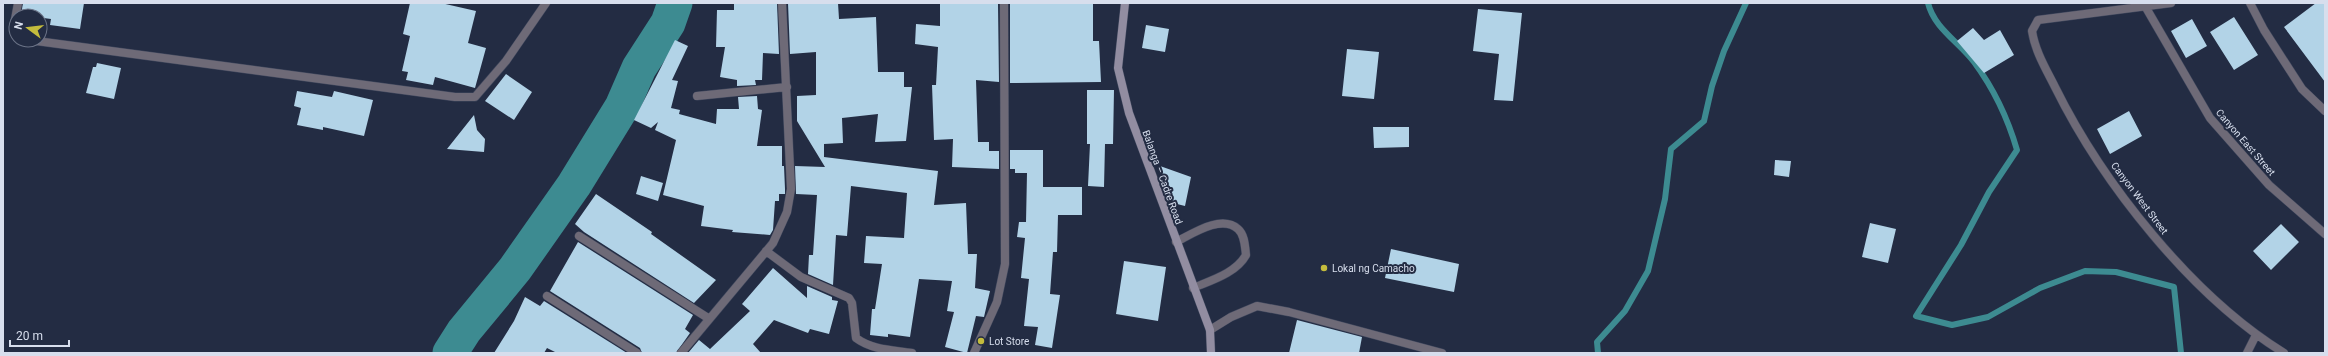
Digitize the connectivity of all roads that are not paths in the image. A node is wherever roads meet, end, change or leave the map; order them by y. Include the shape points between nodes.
1 (546, 3) edge
2 (782, 3) edge
3 (1004, 3) edge
4 (1125, 3) edge
5 (2170, 3) edge
6 (2250, 3) edge
7 (2145, 6) junction
8 (48, 43) edge
9 (786, 87) junction
10 (697, 96) dead end
11 (2325, 111) edge
12 (2325, 234) edge
13 (579, 236) dead end
14 (1176, 242) junction
15 (766, 251) junction
16 (1193, 288) junction
17 (547, 296) dead end
18 (708, 318) junction
19 (1210, 330) junction
20 (2256, 335) junction
21 (637, 353) edge
22 (681, 353) edge
23 (912, 353) edge
24 (974, 353) edge
25 (1211, 353) edge
26 (1442, 353) edge
27 (2246, 353) edge
28 (2284, 353) edge

1 - 8 street via 506,61 475,97 448,96
2 - 9 street
3 - 24 street via 1005,264 997,302
4 - 14 street, Balanga – Cadre Road via 1119,74 1129,113
5 - 7 street
6 - 11 street via 2302,89
7 - 12 street, Canyon East Street via 2210,118 2269,185
7 - 20 street, Canyon West Street via 2038,20 2032,31 2034,44 2066,109 2115,186 2184,271
9 - 10 street
9 - 15 street via 791,189 781,227
13 - 18 street
14 - 16 street, Balanga – Cadre Road
14 - 16 street via 1208,227 1226,223 1238,229 1244,238 1246,255 1242,263
15 - 18 street
15 - 23 street via 801,277 849,298 852,303 856,338 862,343
16 - 19 street, Balanga – Cadre Road
17 - 21 street
18 - 22 street
19 - 25 street, Balanga – Cadre Road
19 - 26 street via 1231,317 1257,306 1289,312
20 - 27 street
20 - 28 street, Canyon West Street

